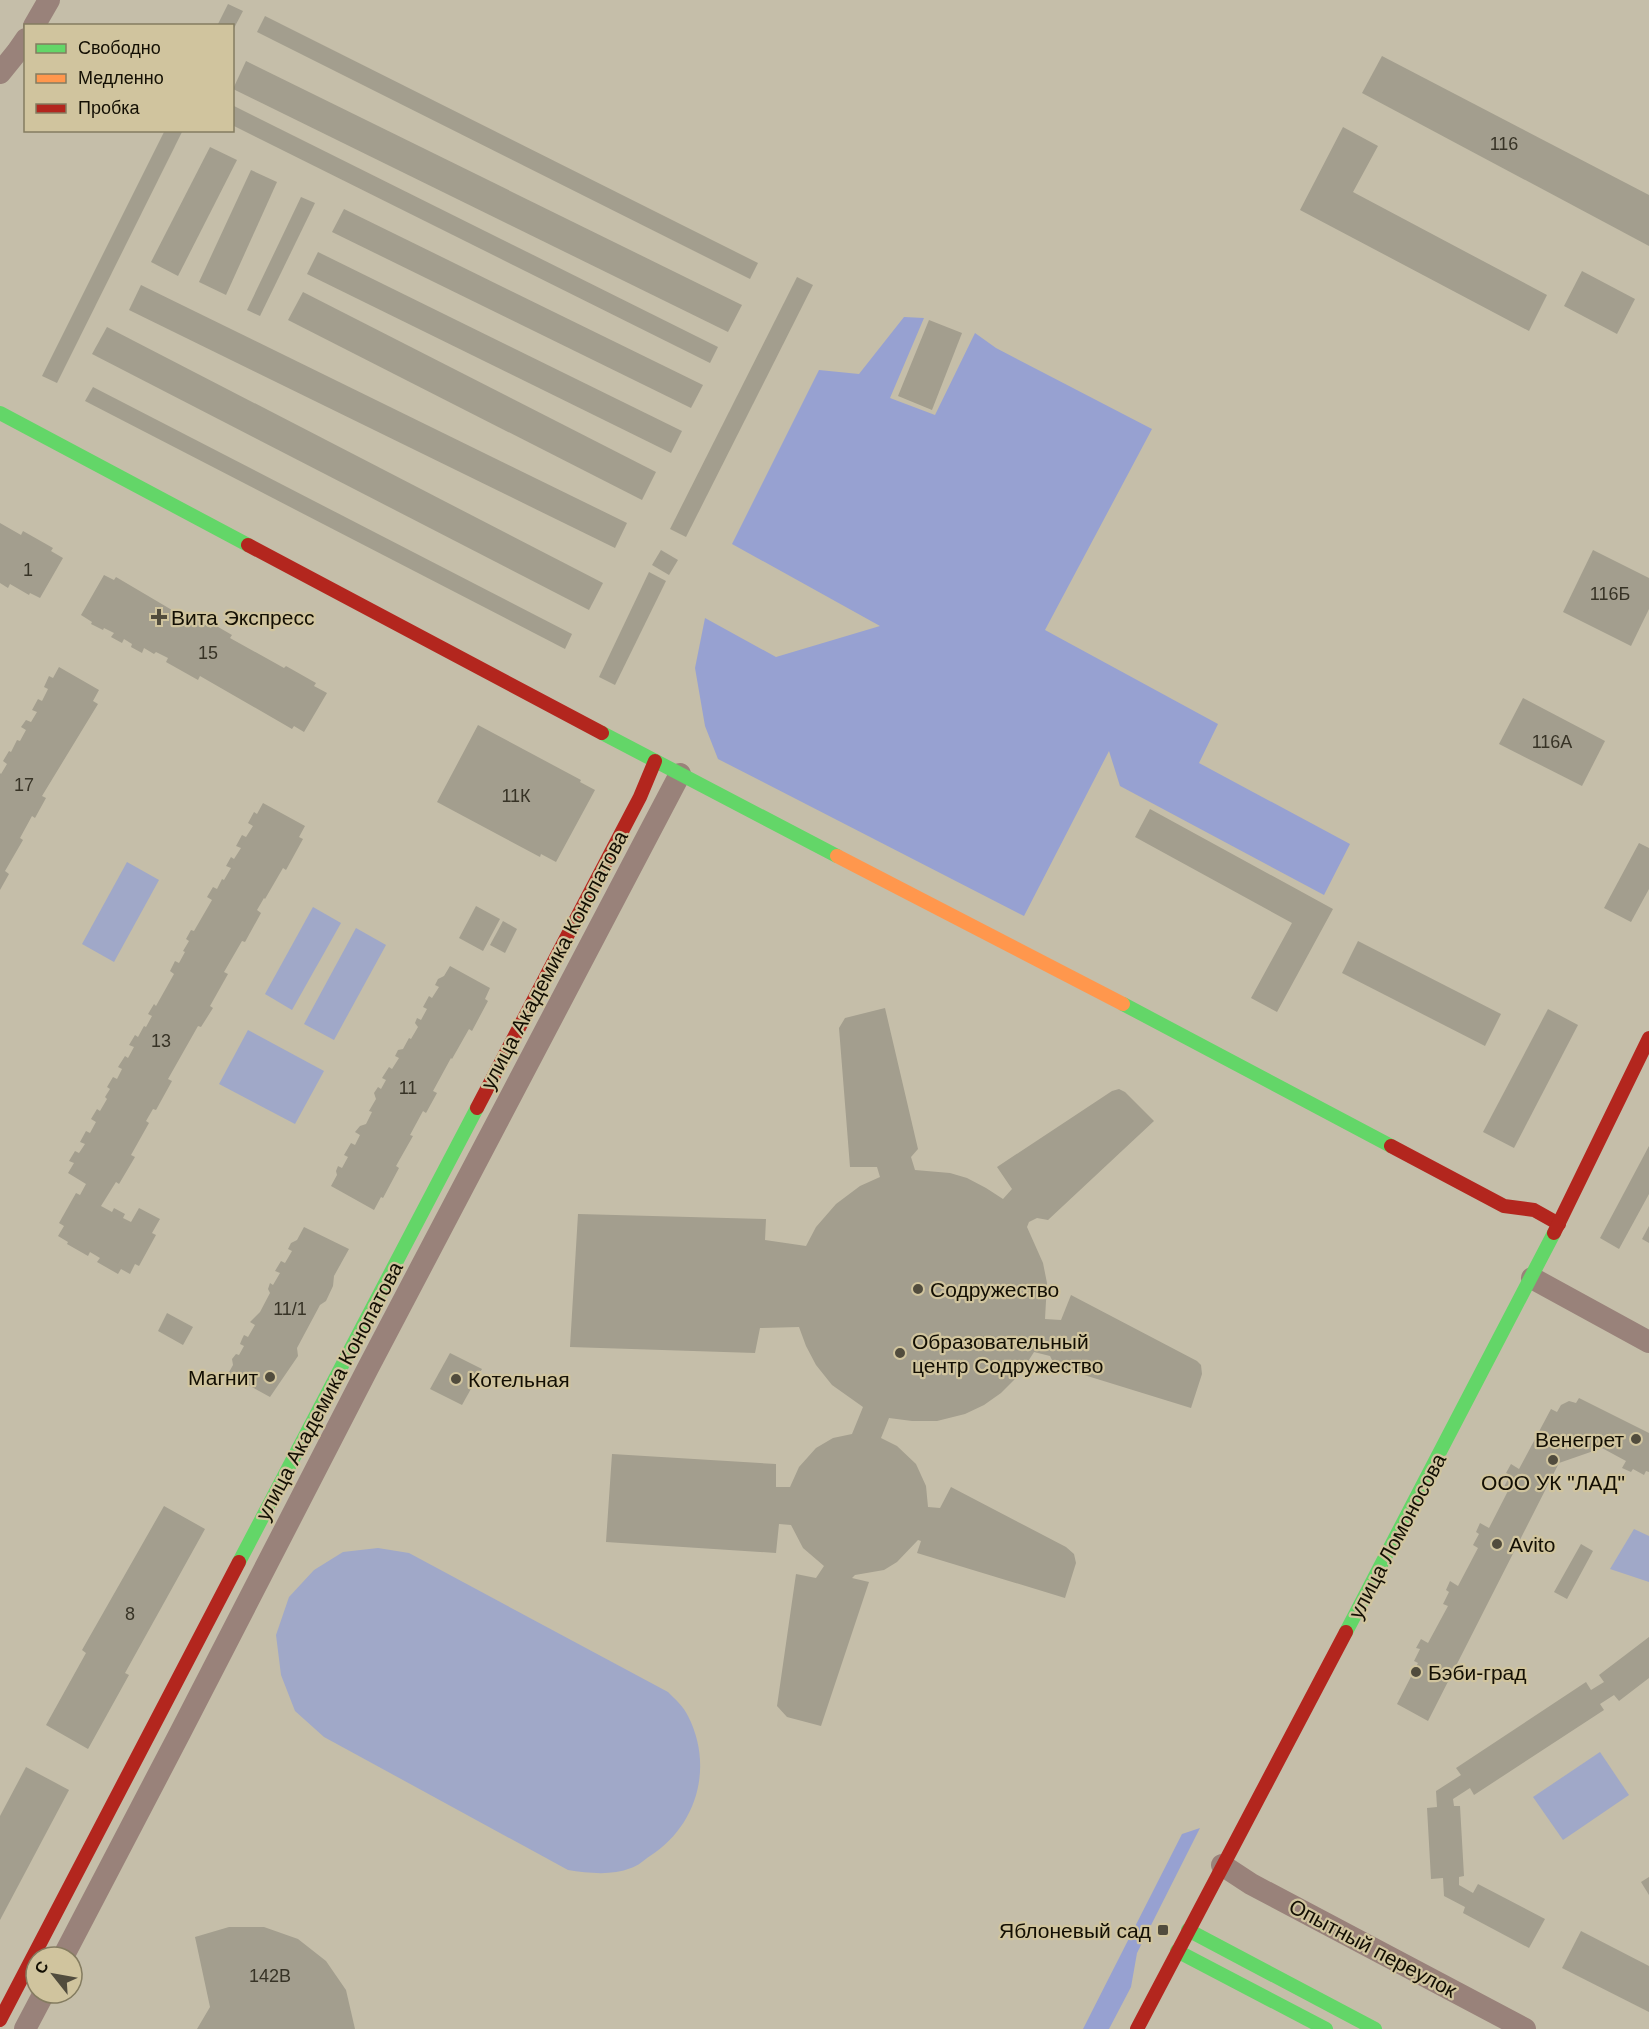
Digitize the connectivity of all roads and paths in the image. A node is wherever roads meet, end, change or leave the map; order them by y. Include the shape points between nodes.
1 (49, 0) edge
2 (35, 24) edge
3 (24, 42) edge
4 (0, 73) edge
5 (0, 413) edge
6 (655, 761) junction
7 (680, 774) junction
8 (1649, 1038) edge
9 (1559, 1224) junction
10 (1532, 1278) junction
11 (1647, 1336) edge
12 (1222, 1865) junction
13 (1188, 1930) junction
14 (69, 1945) edge
15 (1178, 1951) junction
16 (38, 2005) edge
17 (0, 2020) edge
18 (25, 2029) edge
19 (1137, 2029) edge
20 (1326, 2029) edge
21 (1375, 2029) edge
22 (1525, 2029) edge

1 - 2 street
3 - 4 street
5 - 6 street
6 - 7 street
6 - 17 street, улица Академика Конопатова via 609,857
7 - 9 street via 1061,970 1490,1199 1504,1206 1534,1210
7 - 14 street, улица Академика Конопатова
8 - 9 street, улица Ломоносова
9 - 10 street, улица Ломоносова
10 - 11 street
10 - 12 street, улица Ломоносова
12 - 13 street, улица Ломоносова
12 - 22 street, Опытный переулок
13 - 15 street, улица Ломоносова
13 - 21 street
15 - 19 street, улица Ломоносова
15 - 20 street
16 - 18 street

